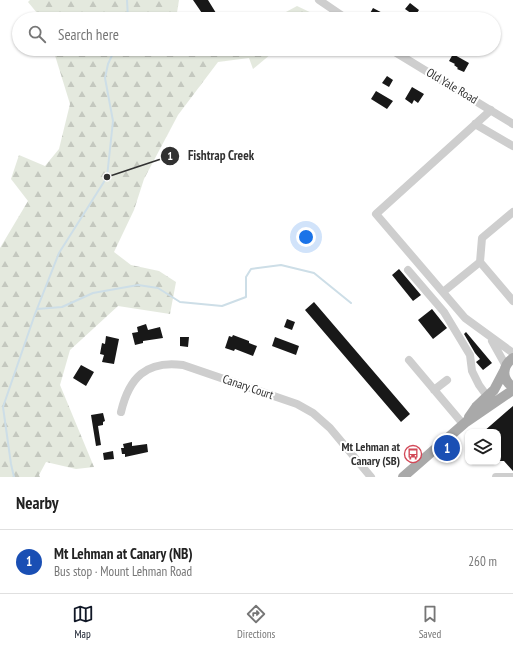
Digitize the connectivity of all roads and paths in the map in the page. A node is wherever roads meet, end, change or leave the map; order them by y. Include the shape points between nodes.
1 (319, 0) edge
2 (337, 12) edge
3 (402, 56) edge
4 (491, 110) junction
5 (475, 124) junction
6 (513, 124) edge
7 (513, 146) edge
8 (513, 212) edge
9 (480, 262) junction
10 (408, 270) dead end
11 (443, 292) junction
12 (513, 301) edge
13 (490, 337) junction
14 (513, 353) edge
15 (513, 358) edge
16 (409, 360) dead end
17 (505, 369) junction
18 (447, 380) dead end
19 (513, 387) edge
20 (434, 390) junction
21 (513, 390) edge
22 (487, 396) junction
23 (121, 412) dead end
24 (464, 423) junction
25 (372, 477) edge
26 (403, 477) edge
27 (496, 477) edge
28 (513, 477) edge

1 - 2 street
3 - 4 street, Old Yale Road
4 - 5 street
4 - 6 street, Old Yale Road
5 - 7 street
5 - 11 street via 376,214
8 - 9 street via 482,238
9 - 11 street
9 - 12 street
10 - 22 street via 444,312 470,354 472,371
11 - 13 street via 466,318
13 - 14 street
13 - 17 street
15 - 17 main road
16 - 20 street
17 - 19 main road via 507,382
17 - 22 main road
18 - 20 street
20 - 24 street
21 - 24 main road
22 - 24 main road
23 - 25 street, Canary Court via 130,386 142,374 160,365 183,365 296,404 313,413 330,428
24 - 26 main road
27 - 28 street

